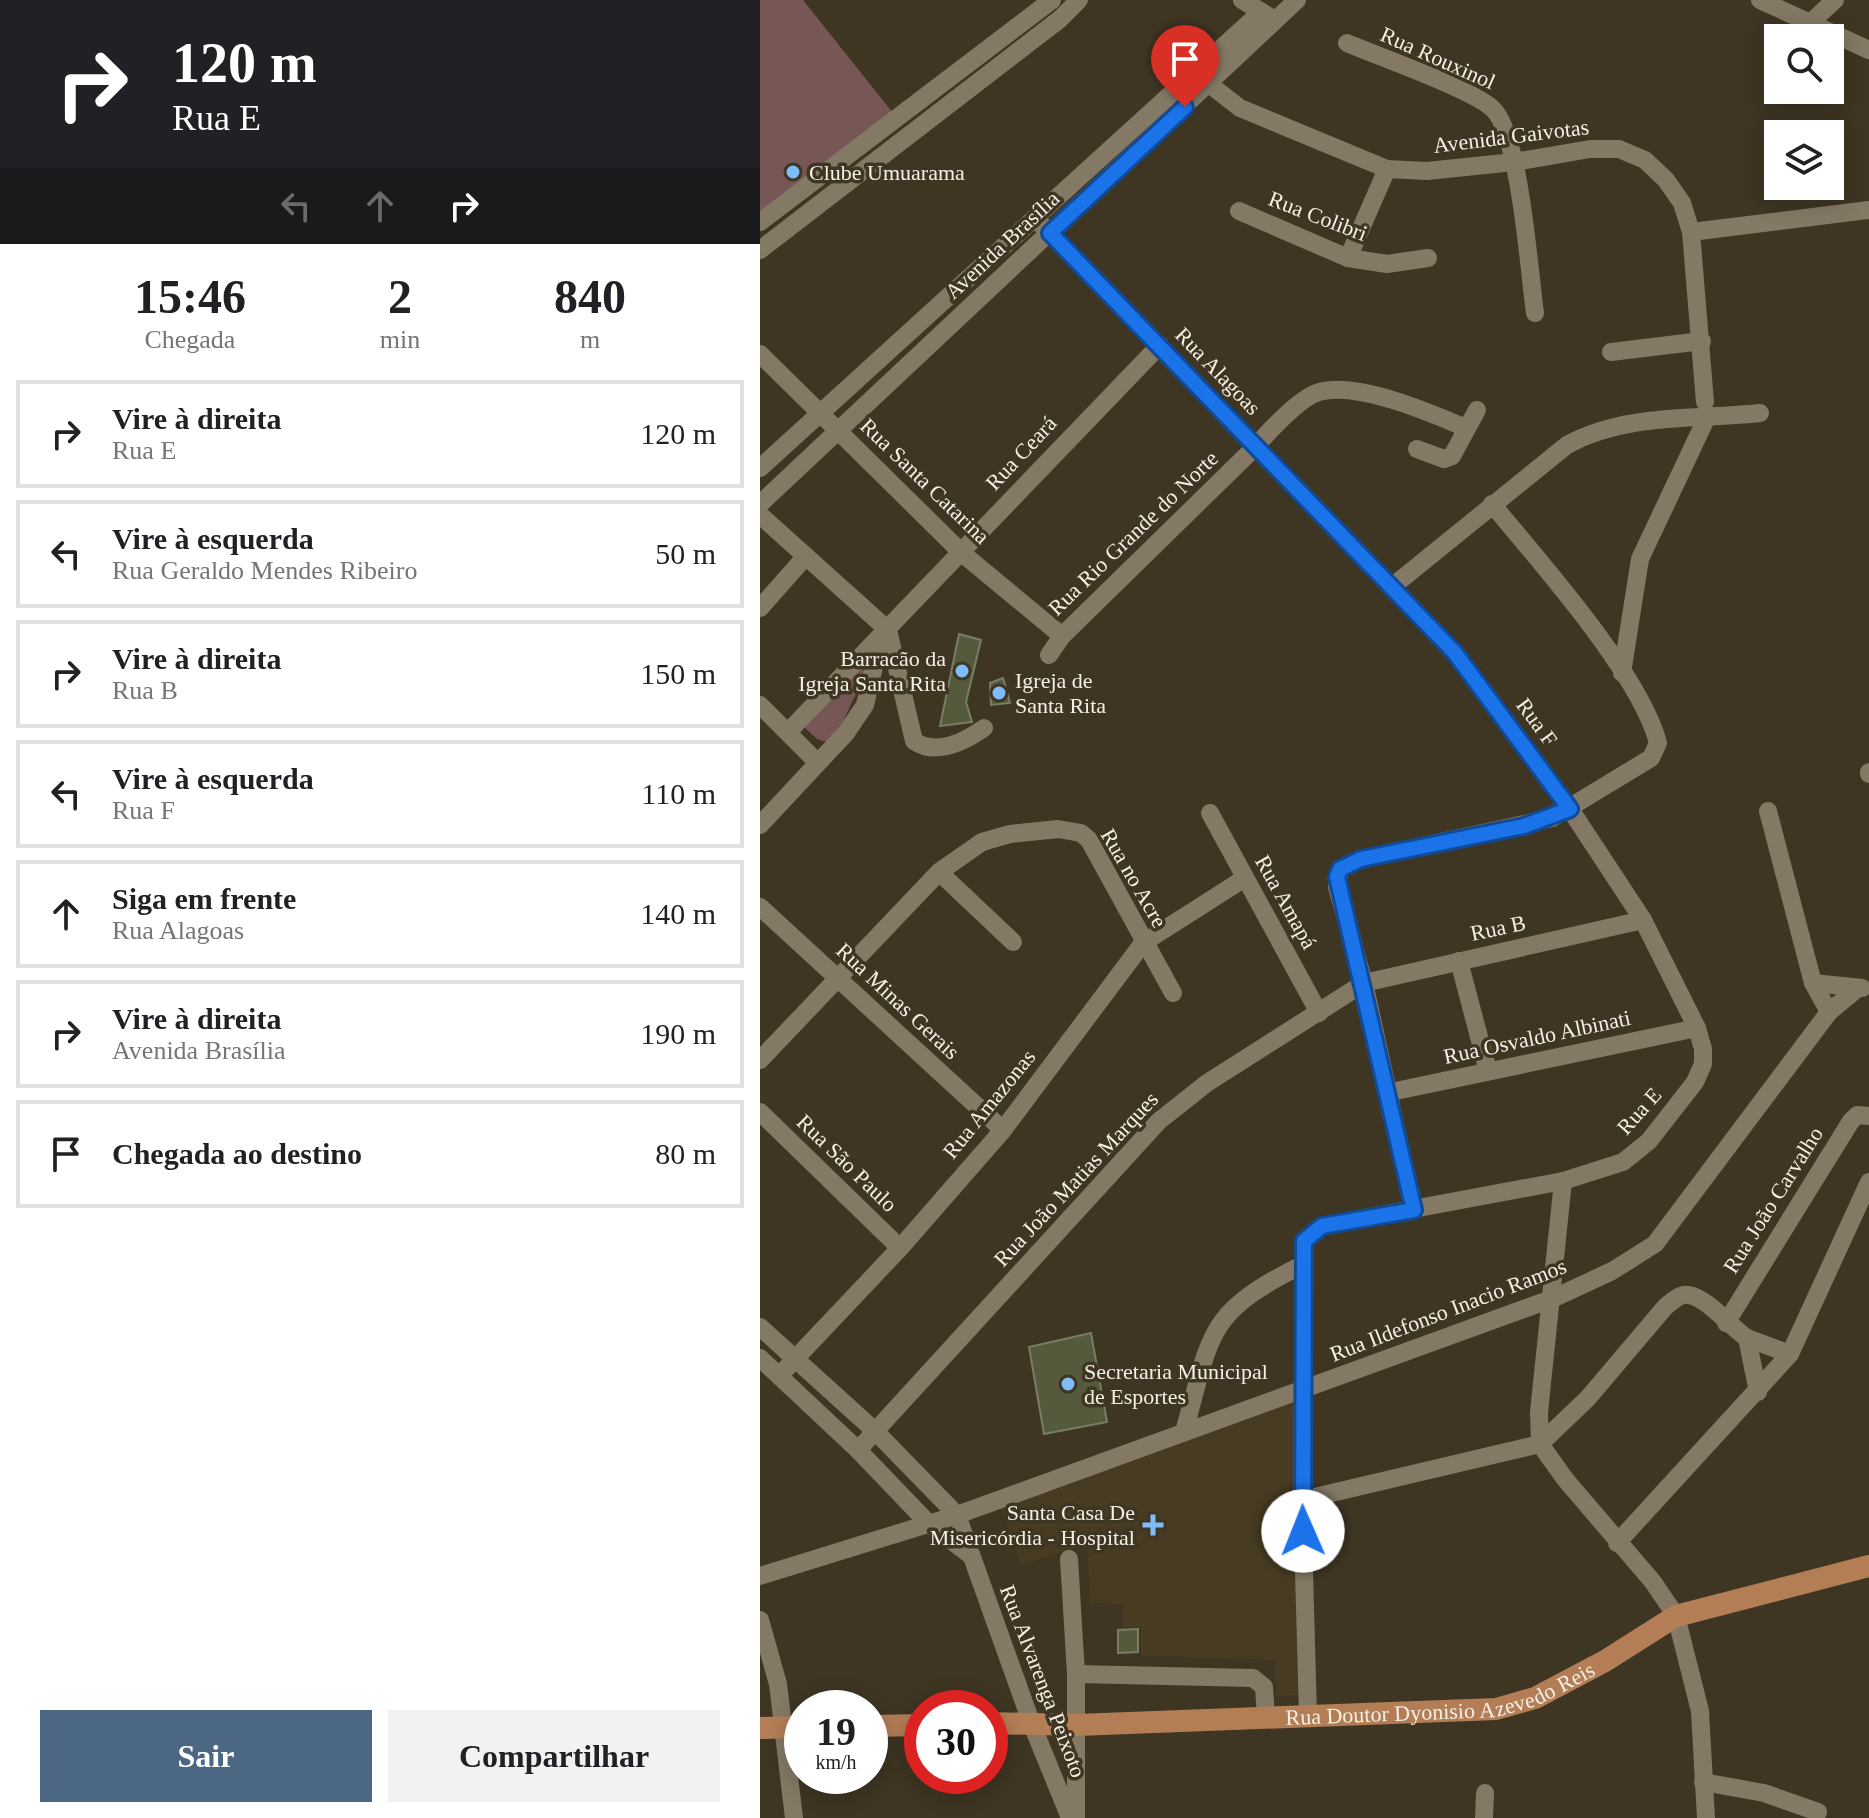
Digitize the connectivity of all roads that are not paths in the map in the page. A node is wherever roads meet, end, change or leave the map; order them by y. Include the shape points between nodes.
1 (1052, 0) edge
2 (1079, 0) edge
3 (1242, 0) edge
4 (1297, 0) edge
5 (1760, 0) edge
6 (1835, 0) edge
7 (1269, 16) junction
8 (1809, 24) joint
9 (1844, 39) edge
10 (1347, 43) dead end
11 (1869, 50) edge
12 (1201, 79) junction
13 (1514, 162) junction
14 (1387, 169) junction
15 (1869, 210) edge
16 (1239, 211) dead end
17 (1035, 218) junction
18 (760, 222) edge
19 (1691, 232) junction
20 (1050, 233) junction
21 (760, 250) edge
22 (1348, 258) junction
23 (1428, 258) dead end
24 (1535, 313) dead end
25 (1702, 341) junction
26 (1160, 345) junction
27 (1611, 352) dead end
28 (760, 354) edge
29 (1477, 410) dead end
30 (1705, 410) junction
31 (820, 413) junction
32 (1760, 413) dead end
33 (1466, 428) junction
34 (839, 430) junction
35 (1257, 446) junction
36 (1417, 449) dead end
37 (760, 468) edge
38 (760, 504) edge
39 (1492, 504) junction
40 (760, 515) edge
41 (963, 554) junction
42 (806, 556) junction
43 (1366, 559) joint
44 (1393, 586) junction
45 (760, 608) edge
46 (884, 634) junction
47 (1062, 636) junction
48 (1049, 655) dead end
49 (1622, 673) junction
50 (760, 705) edge
51 (984, 728) dead end
52 (788, 732) junction
53 (818, 763) junction
54 (1570, 809) junction
55 (1768, 811) dead end
56 (1210, 813) dead end
57 (760, 825) edge
58 (939, 872) junction
59 (1245, 878) junction
60 (760, 907) edge
61 (1643, 920) junction
62 (1013, 942) dead end
63 (1143, 943) junction
64 (1459, 961) junction
65 (838, 977) junction
66 (1364, 983) junction
67 (1813, 983) junction
68 (1863, 988) edge
69 (1173, 993) dead end
70 (1829, 1012) junction
71 (1319, 1013) junction
72 (1697, 1028) junction
73 (760, 1060) edge
74 (1488, 1071) junction
75 (1386, 1093) junction
76 (760, 1112) edge
77 (1869, 1116) edge
78 (1003, 1130) junction
79 (1563, 1181) junction
80 (1869, 1182) edge
81 (1414, 1210) junction
82 (900, 1248) junction
83 (1304, 1264) junction
84 (1554, 1298) junction
85 (1726, 1323) junction
86 (760, 1327) edge
87 (1747, 1338) junction
88 (1790, 1354) junction
89 (760, 1358) edge
90 (794, 1358) junction
91 (779, 1376) junction
92 (1301, 1391) junction
93 (1758, 1392) junction
94 (875, 1431) junction
95 (1184, 1432) junction
96 (1540, 1444) junction
97 (858, 1450) junction
98 (1302, 1500) junction
99 (957, 1515) junction
100 (928, 1523) junction
101 (1617, 1543) junction
102 (969, 1554) junction
103 (1069, 1559) dead end
104 (1869, 1566) edge
105 (760, 1576) edge
106 (1676, 1616) junction
107 (760, 1620) edge
108 (1076, 1674) junction
109 (1308, 1716) junction
110 (1266, 1719) junction
111 (1031, 1722) junction
112 (1008, 1723) edge
113 (1077, 1725) junction
114 (781, 1727) edge
115 (1703, 1782) junction
116 (1485, 1793) dead end
117 (1818, 1812) dead end
118 (794, 1818) edge
119 (1073, 1818) edge
120 (1484, 1818) edge
121 (1706, 1818) edge

1 - 18 street
2 - 21 street
3 - 7 street
4 - 7 street, Avenida Brasília
5 - 8 street
6 - 8 street
7 - 12 street, Avenida Brasília
9 - 11 street
10 - 13 street, Rua Rouxinol via 1492,107 1503,121
12 - 14 street, Avenida Gaivotas via 1240,108
12 - 17 street, Avenida Brasília
12 - 20 street, Avenida Brasília
13 - 14 street, Avenida Gaivotas via 1427,171
13 - 19 street, Avenida Gaivotas via 1619,149 1645,160 1666,180 1682,203
13 - 24 street, Rua Rouxinol
14 - 22 street
15 - 19 street
16 - 22 street, Rua Colibri
17 - 20 street, Rua Alagoas
17 - 31 street, Avenida Brasília
19 - 25 street, Avenida Gaivotas
20 - 26 street, Rua Alagoas
20 - 34 street, Avenida Brasília
22 - 23 street, Rua Colibri via 1387,264
25 - 27 street
25 - 30 street, Avenida Gaivotas
26 - 35 street, Rua Alagoas
26 - 41 street, Rua Ceará
28 - 31 street, Rua Santa Catarina
29 - 33 street
30 - 32 street
30 - 39 street via 1596,429
30 - 49 street, Avenida Gaivotas via 1640,559
31 - 34 street, Rua Santa Catarina
31 - 37 street, Avenida Brasília
33 - 35 street, Rua Rio Grande do Norte via 1390,399 1319,392
33 - 36 street via 1452,456 1444,459
34 - 38 street, Avenida Brasília
34 - 41 street, Rua Santa Catarina
35 - 43 street, Rua Alagoas
35 - 47 street, Rua Rio Grande do Norte
39 - 44 street
39 - 49 street
40 - 42 street
41 - 46 street, Rua Ceará
41 - 47 street, Rua Santa Catarina
42 - 45 street
42 - 46 street
43 - 44 street, Rua F
44 - 54 street, Rua F via 1455,653
46 - 51 street via 914,741 924,748 948,747
46 - 52 street, Rua Ceará
46 - 53 street via 865,705
47 - 48 street, Rua Rio Grande do Norte
49 - 54 street via 1654,726 1658,743 1651,758
50 - 52 street
52 - 53 street
53 - 57 street
54 - 61 street, Rua E
54 - 66 street via 1524,826 1361,859 1340,869 1337,887
55 - 67 street
56 - 59 street, Rua Amapá
58 - 62 street
58 - 63 street, Rua no Acre via 982,842 1010,834 1058,829 1081,833
58 - 65 street
59 - 63 street, Rua Amazonas
59 - 71 street, Rua Amapá
60 - 65 street, Rua Minas Gerais
61 - 64 street, Rua B
61 - 72 street, Rua E
63 - 69 street, Rua no Acre
63 - 78 street, Rua Amazonas
64 - 66 street, Rua B
64 - 74 street
65 - 73 street
65 - 78 street, Rua Minas Gerais
66 - 71 street, Rua João Matias Marques
66 - 75 street
67 - 68 street
67 - 70 street
68 - 70 street, Rua Ildefonso Inacio Ramos
70 - 84 street, Rua Ildefonso Inacio Ramos via 1655,1244
71 - 94 street, Rua João Matias Marques via 1207,1083 1159,1121
72 - 74 street, Rua Osvaldo Albinati
72 - 79 street, Rua E via 1703,1064 1649,1141 1623,1162
74 - 75 street, Rua Osvaldo Albinati
75 - 81 street
76 - 82 street, Rua São Paulo
77 - 85 street, Rua João Carvalho via 1857,1115 1851,1121
78 - 82 street, Rua Amazonas
79 - 81 street, Rua E
79 - 84 street
80 - 88 street
81 - 83 street, Rua E via 1322,1226 1304,1241
82 - 90 street, Rua Amazonas
83 - 92 street
83 - 95 street via 1256,1288 1228,1311 1207,1350
84 - 92 street, Rua Ildefonso Inacio Ramos
84 - 96 street via 1539,1412
85 - 87 street
85 - 96 street via 1702,1302 1680,1296
86 - 90 street
87 - 88 street
87 - 93 street
88 - 93 street
89 - 91 street
90 - 91 street, Rua Amazonas
90 - 94 street
91 - 97 street
92 - 95 street, Rua Ildefonso Inacio Ramos
92 - 98 street
93 - 101 street
94 - 97 street, Rua João Matias Marques
94 - 99 street
95 - 99 street, Rua Ildefonso Inacio Ramos
96 - 98 street
96 - 101 street
97 - 100 street
98 - 109 street
99 - 100 street, Rua Ildefonso Inacio Ramos
99 - 102 street, Rua Alvarenga Peixoto
100 - 102 street
100 - 105 street, Rua Ildefonso Inacio Ramos
101 - 106 street
102 - 111 street, Rua Alvarenga Peixoto
103 - 108 street, Rua Alvarenga Peixoto
104 - 106 main road, Rua Doutor Dyonisio Azevedo Reis
106 - 109 main road, Rua Doutor Dyonisio Azevedo Reis via 1535,1698 1496,1709
106 - 115 street via 1700,1711
107 - 114 street via 773,1656
108 - 110 street via 1253,1678 1264,1687
108 - 113 street, Rua Alvarenga Peixoto
109 - 110 main road, Rua Doutor Dyonisio Azevedo Reis
110 - 113 main road, Rua Doutor Dyonisio Azevedo Reis
111 - 112 main road, Rua Doutor Dyonisio Azevedo Reis
111 - 113 main road, Rua Doutor Dyonisio Azevedo Reis
111 - 119 street, Rua Alvarenga Peixoto
113 - 119 street, Rua Alvarenga Peixoto
114 - 118 street
115 - 117 street via 1764,1793
115 - 121 street
116 - 120 street

